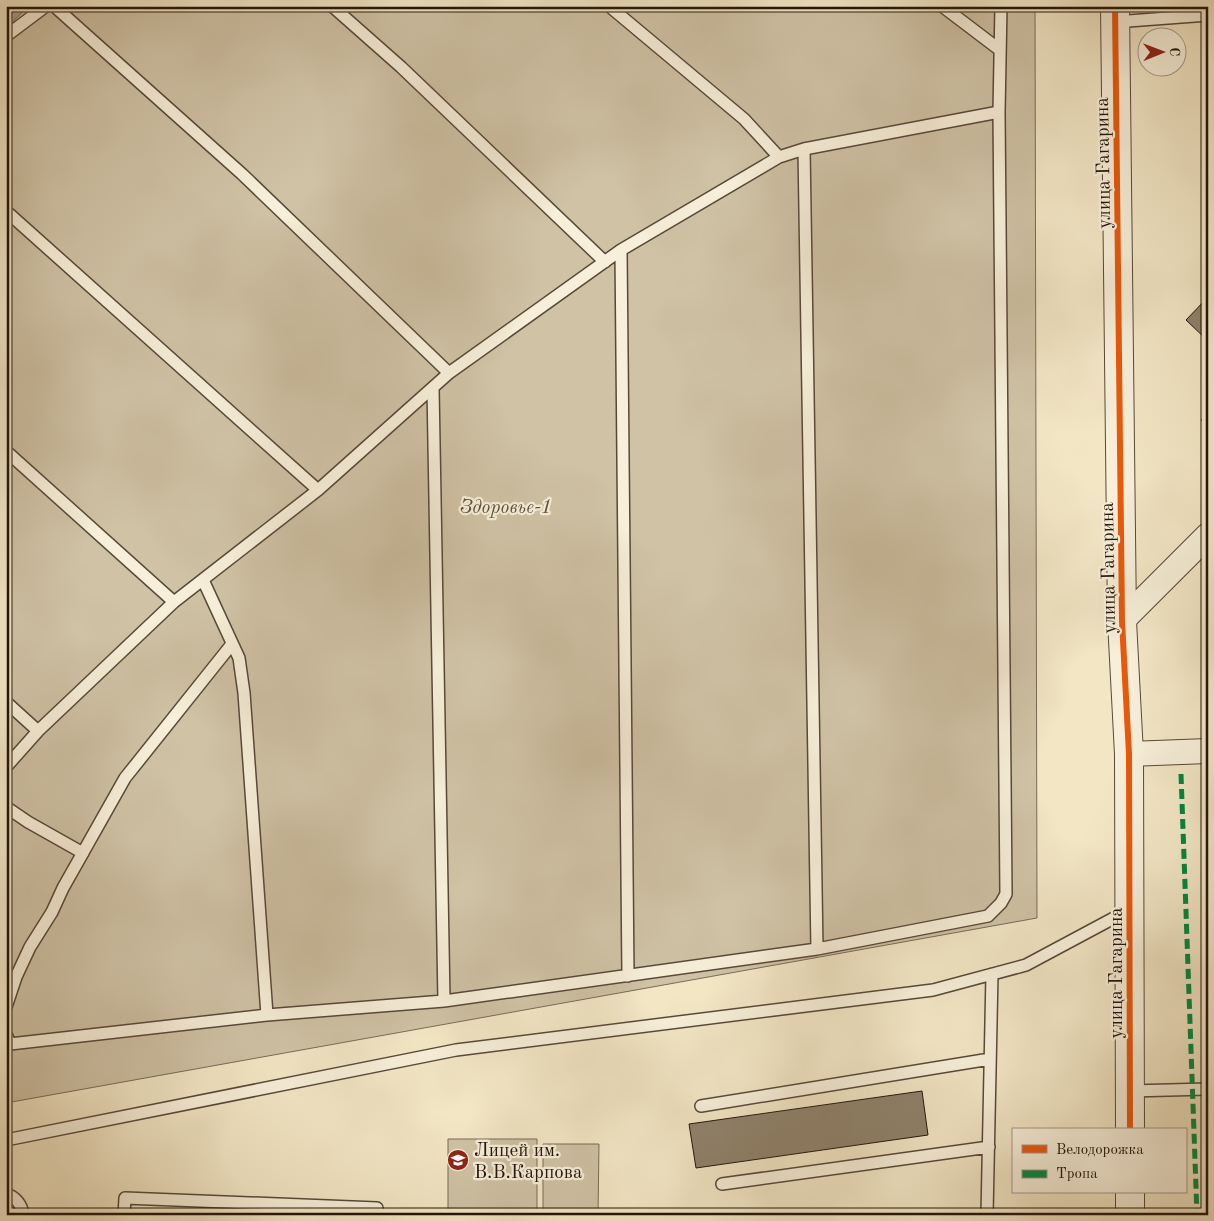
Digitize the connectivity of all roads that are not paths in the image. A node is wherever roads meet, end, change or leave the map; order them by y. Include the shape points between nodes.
1 (46, 6) edge
2 (54, 6) edge
3 (332, 6) edge
4 (609, 6) edge
5 (942, 6) edge
6 (1001, 6) edge
7 (1115, 14) edge
8 (1208, 15) edge
9 (6, 36) edge
10 (1000, 50) junction
11 (999, 112) junction
12 (804, 149) junction
13 (779, 157) junction
14 (6, 211) edge
15 (621, 250) junction
16 (605, 262) junction
17 (449, 373) junction
18 (433, 388) junction
19 (6, 451) edge
20 (318, 490) junction
21 (1208, 535) edge
22 (202, 580) junction
23 (174, 602) junction
24 (1122, 621) junction
25 (232, 644) junction
26 (6, 702) edge
27 (38, 731) junction
28 (1208, 752) edge
29 (1129, 754) junction
30 (6, 767) edge
31 (6, 807) edge
32 (83, 852) junction
33 (1129, 910) junction
34 (817, 949) junction
35 (992, 974) junction
36 (628, 976) junction
37 (444, 1001) junction
38 (6, 1007) edge
39 (267, 1015) junction
40 (6, 1034) edge
41 (990, 1059) junction
42 (1208, 1088) edge
43 (1130, 1091) junction
44 (701, 1106) dead end
45 (1130, 1128) edge
46 (6, 1140) edge
47 (989, 1147) junction
48 (722, 1184) dead end
49 (6, 1194) edge
50 (1130, 1194) edge
51 (24, 1215) edge
52 (124, 1215) edge
53 (377, 1215) edge
54 (987, 1215) edge
55 (1130, 1215) edge

1 - 9 lane
2 - 17 lane via 242,174
3 - 16 lane via 401,67
4 - 13 lane via 744,118
5 - 10 lane
6 - 10 lane
7 - 8 lane
7 - 24 street, улица Гагарина
10 - 11 lane
11 - 12 lane
11 - 34 lane via 1006,894 988,916
12 - 13 lane
12 - 34 lane
13 - 15 lane
14 - 20 lane
15 - 16 lane
15 - 36 lane
16 - 17 lane
17 - 18 lane
18 - 20 lane
18 - 37 lane
19 - 23 lane
20 - 22 lane
21 - 24 street
22 - 23 lane
22 - 25 lane
23 - 27 lane
24 - 29 street, улица Гагарина
25 - 32 lane via 125,778
25 - 39 lane via 239,658 244,693
26 - 27 lane
27 - 30 lane
28 - 29 street
29 - 33 street, улица Гагарина
31 - 32 lane
32 - 38 lane via 30,947
33 - 35 lane via 1026,965
33 - 43 street, улица Гагарина
34 - 36 lane
35 - 41 lane
35 - 46 lane via 933,990 456,1050
36 - 37 lane
37 - 39 lane
39 - 40 lane via 10,1044
41 - 44 lane
41 - 47 lane
42 - 43 lane
43 - 45 street, улица Гагарина
47 - 48 lane
47 - 54 lane
49 - 51 lane via 17,1201
50 - 55 street
52 - 53 lane via 125,1198 377,1208

